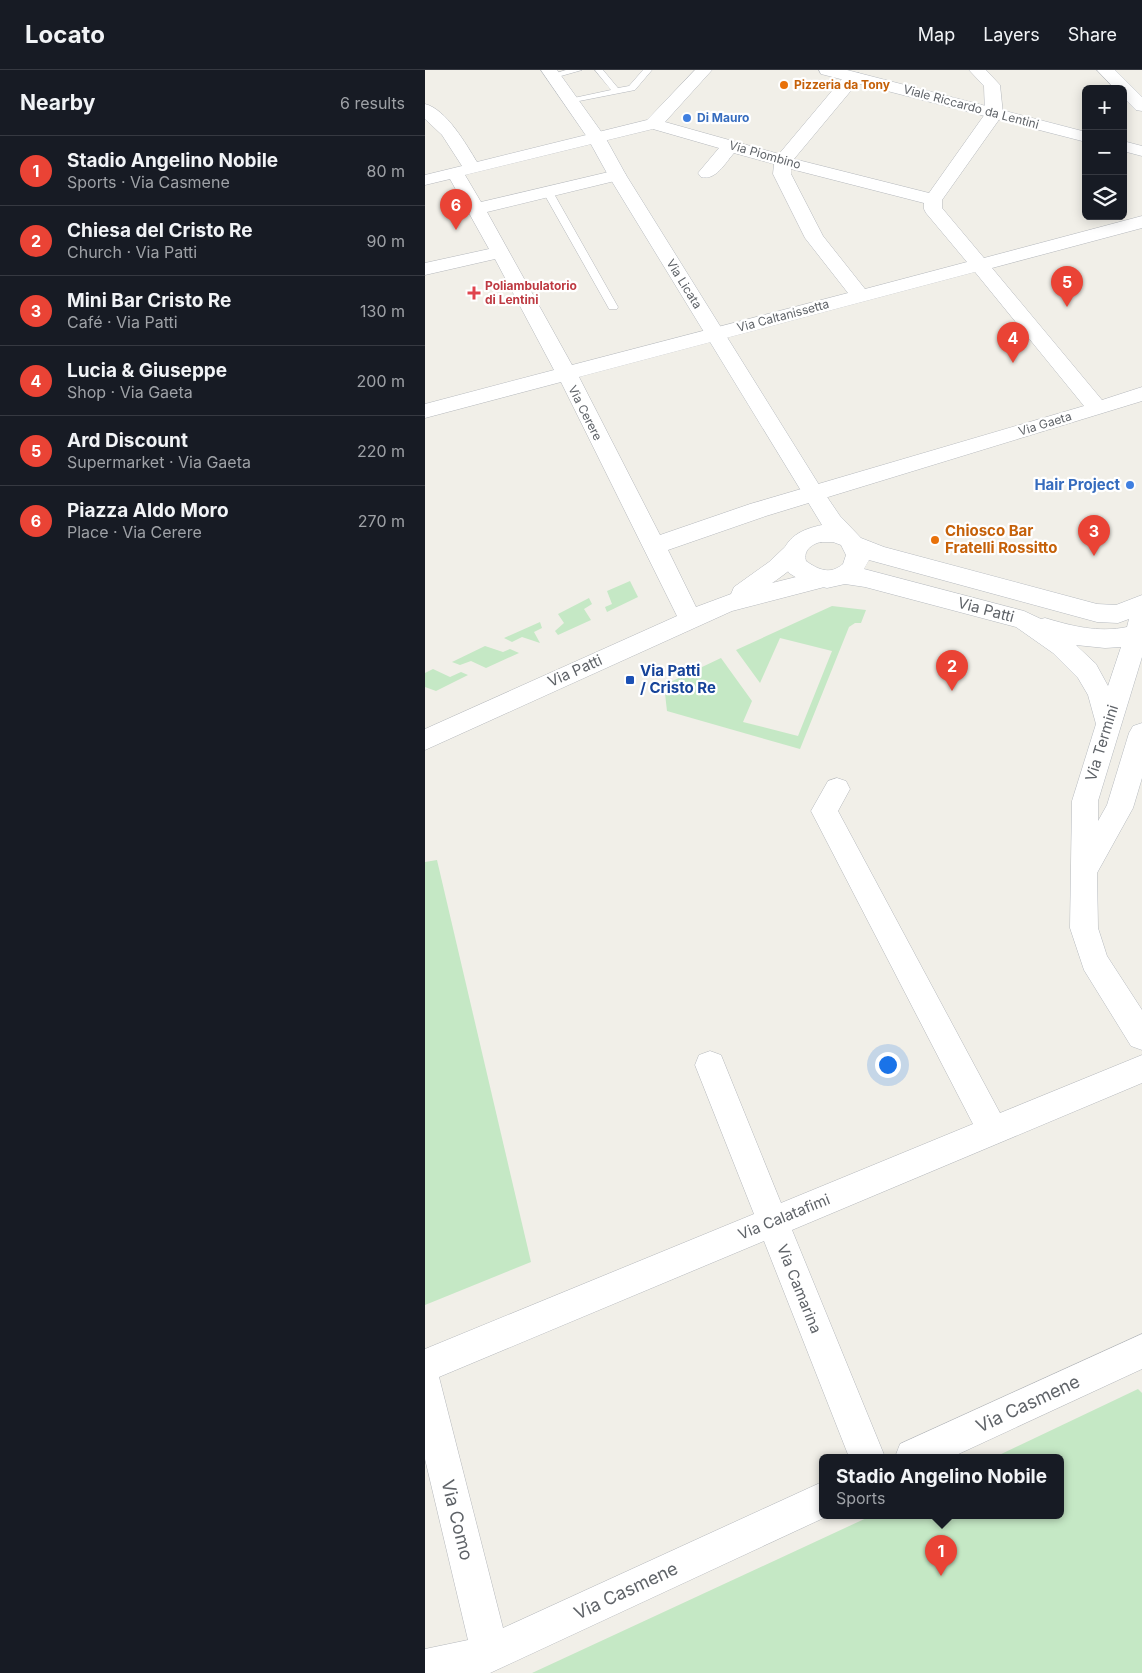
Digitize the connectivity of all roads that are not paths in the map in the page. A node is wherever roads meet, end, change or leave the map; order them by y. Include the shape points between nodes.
1 (578, 70) edge
2 (599, 70) edge
3 (648, 70) edge
4 (704, 70) edge
5 (827, 70) edge
6 (977, 70) edge
7 (1105, 70) edge
8 (552, 72) edge
9 (853, 76) junction
10 (616, 91) junction
11 (572, 101) junction
12 (1142, 106) edge
13 (425, 109) edge
14 (994, 114) junction
15 (653, 124) junction
16 (1082, 136) edge
17 (596, 138) junction
18 (730, 146) junction
19 (1127, 147) edge
20 (1142, 151) edge
21 (783, 161) junction
22 (472, 168) junction
23 (455, 172) junction
24 (707, 173) dead end
25 (617, 175) junction
26 (425, 180) edge
27 (548, 192) junction
28 (933, 200) junction
29 (476, 209) junction
30 (1142, 222) edge
31 (499, 252) junction
32 (980, 264) junction
33 (425, 269) edge
34 (860, 296) junction
35 (613, 307) dead end
36 (715, 334) junction
37 (565, 374) junction
38 (1137, 399) edge
39 (1098, 408) junction
40 (425, 411) edge
41 (813, 494) junction
42 (851, 542) junction
43 (801, 544) junction
44 (654, 546) junction
45 (833, 577) junction
46 (726, 604) junction
47 (1142, 604) edge
48 (1097, 613) junction
49 (690, 620) junction
50 (1024, 620) junction
51 (1141, 630) edge
52 (1087, 671) junction
53 (1131, 693) edge
54 (1109, 724) junction
55 (1142, 733) edge
56 (425, 740) edge
57 (837, 789) dead end
58 (1083, 873) junction
59 (1142, 1036) edge
60 (710, 1065) dead end
61 (1142, 1069) edge
62 (993, 1131) junction
63 (773, 1222) junction
64 (1142, 1351) edge
65 (425, 1366) edge
66 (425, 1386) edge
67 (866, 1454) edge
68 (919, 1454) edge
69 (819, 1501) edge
70 (490, 1654) junction
71 (425, 1668) edge

1 - 8 lane
2 - 10 lane
3 - 10 lane via 632,88
4 - 15 street
5 - 9 street, Viale Riccardo da Lentini
6 - 14 street via 992,85
7 - 12 street
8 - 11 street, Via Licata
9 - 14 street, Viale Riccardo da Lentini
9 - 21 street
10 - 11 lane
11 - 17 street, Via Licata
13 - 22 street via 449,132
14 - 16 street, Viale Riccardo da Lentini
14 - 28 street
15 - 17 street, Via Piombino
15 - 18 street, Via Piombino
17 - 22 street, Via Piombino
17 - 25 street, Via Licata
18 - 21 street, Via Piombino
18 - 24 street
19 - 20 street
21 - 28 street, Via Piombino
21 - 34 street via 781,174 814,238
22 - 23 street, Via Piombino
23 - 26 street, Via Piombino
23 - 29 street, Via Cerere
25 - 27 street
25 - 36 street, Via Licata
27 - 29 street
27 - 35 lane
28 - 32 street via 933,209
29 - 31 street, Via Cerere
30 - 32 street, Via Caltanissetta
31 - 33 street
31 - 37 street, Via Cerere
32 - 34 street, Via Caltanissetta
32 - 39 street
34 - 36 street, Via Caltanissetta
36 - 37 street, Via Caltanissetta
36 - 41 street, Via Licata
37 - 40 street, Via Caltanissetta
37 - 44 street, Via Cerere
38 - 39 street, Via Gaeta
39 - 41 street, Via Gaeta
41 - 42 street, Via Licata
41 - 43 street via 814,521
41 - 44 street, Via Gaeta
42 - 43 street via 833,533 817,534
42 - 45 street via 858,558 851,571
42 - 48 street, Via Patti via 877,554
43 - 45 street via 794,560 798,567 805,573
43 - 46 street via 759,582
44 - 49 street, Via Cerere
45 - 46 street
45 - 50 street, Via Patti via 865,578
46 - 49 street, Via Patti
47 - 48 street, Via Patti via 1118,614
48 - 51 street
49 - 56 street, Via Patti
50 - 51 street via 1074,637 1105,640
50 - 52 street, Via Patti via 1061,646
51 - 53 street, Via Termini
52 - 53 street
52 - 54 street, Via Patti via 1100,694
53 - 54 street, Via Termini
54 - 58 street, Via Termini via 1085,801
55 - 58 street via 1120,808
57 - 62 street via 824,811
58 - 59 street, Via Termini via 1084,928 1093,961
60 - 63 street, Via Camarina
61 - 62 street, Via Calatafimi
62 - 63 street, Via Calatafimi
63 - 65 street, Via Calatafimi
63 - 67 street, Via Camarina
64 - 68 street, Via Casmene
66 - 70 street, Via Como
69 - 70 street, Via Casmene
70 - 71 street, Via Casmene

